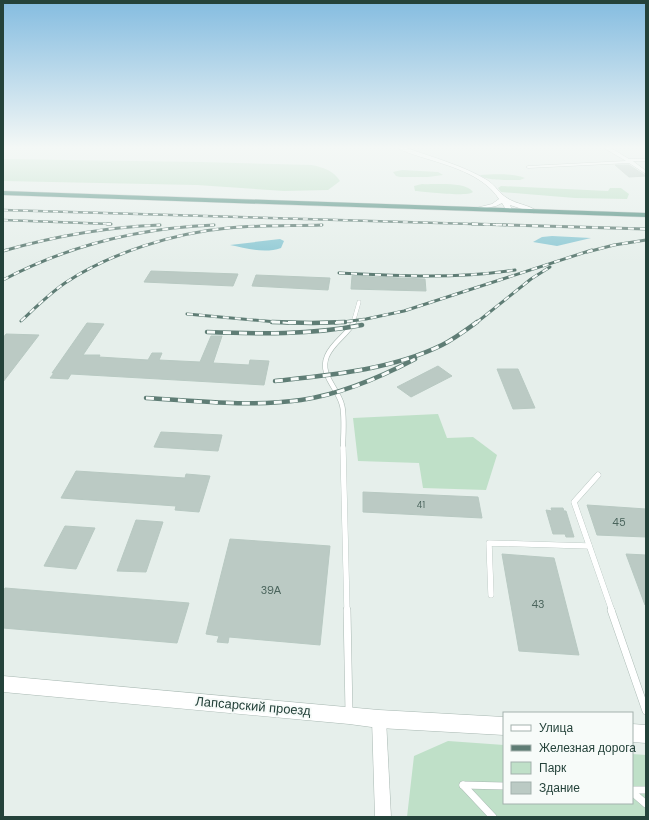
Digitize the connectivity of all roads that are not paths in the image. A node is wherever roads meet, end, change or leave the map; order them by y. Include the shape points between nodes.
1 (491, 186) edge
2 (3, 193) edge
3 (503, 200) junction
4 (478, 209) junction
5 (509, 210) junction
6 (534, 211) junction
7 (646, 215) edge
8 (359, 302) dead end
9 (598, 475) dead end
10 (589, 546) junction
11 (492, 595) dead end
12 (3, 684) edge
13 (646, 711) edge
14 (349, 715) junction
15 (379, 719) junction
16 (503, 726) edge
17 (633, 733) edge
18 (646, 734) edge
19 (503, 786) edge
20 (646, 790) edge
21 (633, 791) edge
22 (633, 792) edge
23 (646, 804) edge
24 (383, 817) edge
25 (493, 817) edge

1 - 3 street
2 - 4 highway
3 - 4 street
3 - 5 street
3 - 6 street
4 - 5 highway
5 - 6 highway
6 - 7 highway
8 - 14 lane via 354,321 332,347 326,358 325,367 342,405
9 - 10 lane via 574,502
10 - 11 lane via 489,543
10 - 13 lane
12 - 14 street, Лапсарский проезд
14 - 15 street, Лапсарский проезд
15 - 16 street, Лапсарский проезд
15 - 24 street
17 - 18 street
19 - 25 lane via 463,786
20 - 21 lane
22 - 23 lane

